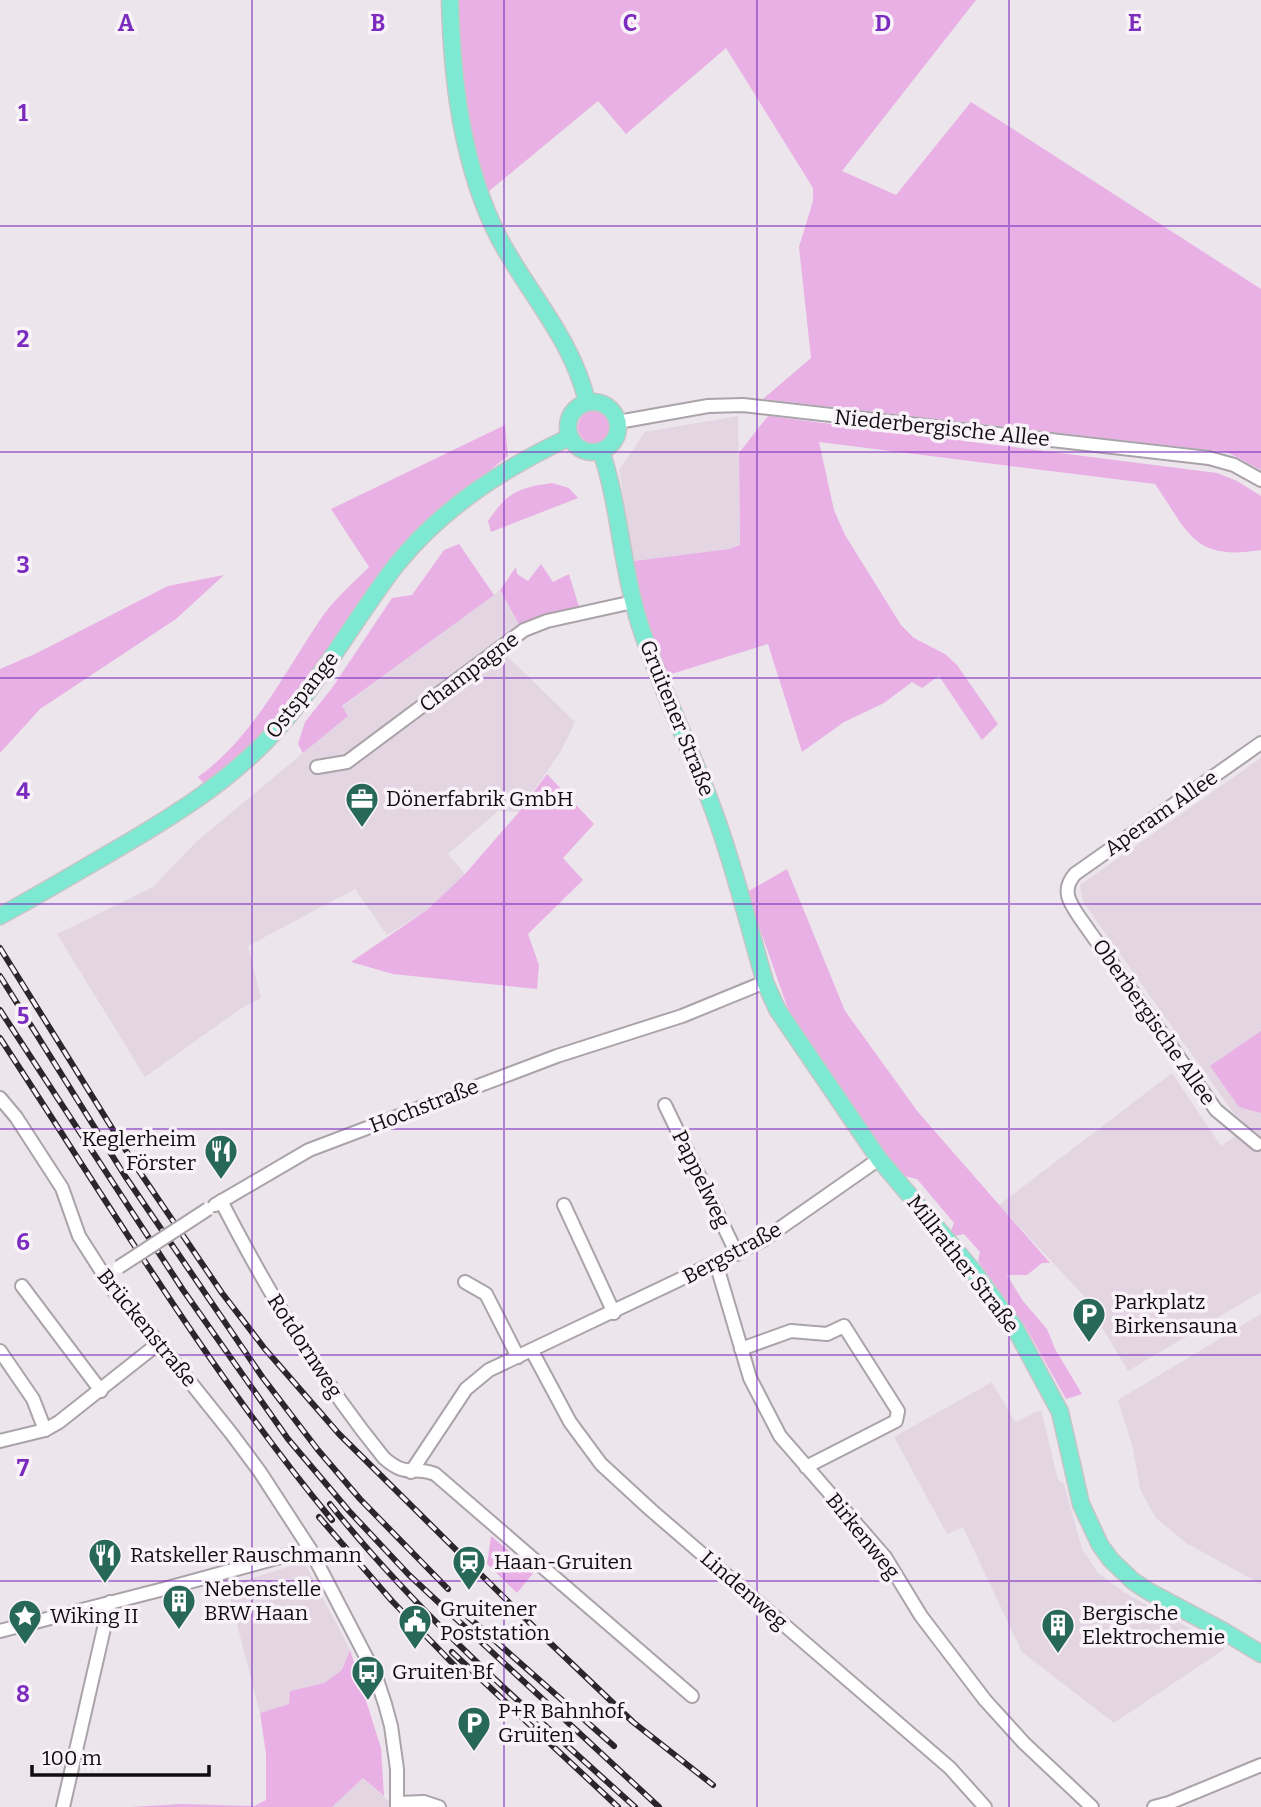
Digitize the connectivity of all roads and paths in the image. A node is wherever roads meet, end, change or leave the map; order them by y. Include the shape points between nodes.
1 (450, 0) edge
2 (587, 402) junction
3 (618, 422) junction
4 (570, 438) junction
5 (601, 451) junction
6 (1261, 480) edge
7 (633, 602) junction
8 (1261, 743) edge
9 (317, 767) dead end
10 (1066, 889) joint
11 (0, 916) edge
12 (765, 982) junction
13 (0, 1098) edge
14 (665, 1105) dead end
15 (1257, 1143) dead end
16 (879, 1159) junction
17 (564, 1205) dead end
18 (213, 1206) junction
19 (737, 1254) junction
20 (716, 1264) junction
21 (104, 1277) junction
22 (465, 1282) dead end
23 (22, 1286) dead end
24 (614, 1313) junction
25 (159, 1343) junction
26 (741, 1349) junction
27 (0, 1350) edge
28 (532, 1351) junction
29 (518, 1357) junction
30 (101, 1391) junction
31 (45, 1430) junction
32 (0, 1441) edge
33 (806, 1467) junction
34 (411, 1472) junction
35 (310, 1549) junction
36 (110, 1602) junction
37 (0, 1631) edge
38 (1261, 1654) edge
39 (692, 1696) dead end
40 (1259, 1769) edge
41 (397, 1805) edge
42 (63, 1807) edge
43 (439, 1807) edge
44 (985, 1807) edge
45 (1092, 1807) edge
46 (1154, 1807) edge

1 - 2 main road via 458,107 478,188 500,239 565,345
2 - 3 main road via 605,404
2 - 4 main road via 571,415
3 - 5 main road via 616,438
3 - 6 street, Niederbergische Allee via 708,406 743,405 1209,458
4 - 5 main road via 582,449
4 - 11 main road, Ostspange via 474,491 413,546 307,695 241,765 182,810
5 - 7 main road, Gruitener Straße
7 - 9 street, Champagne via 524,630 348,762
7 - 12 main road, Gruitener Straße via 712,807
8 - 10 street, Aperam Allee via 1075,874
10 - 15 street, Oberbergische Allee via 1080,918 1216,1110
12 - 16 main road, Millrather Straße via 789,1029
12 - 18 street, Hochstraße via 343,1137 290,1160
13 - 21 street, Brückenstraße via 62,1188 79,1236
14 - 19 street, Pappelweg
16 - 19 street, Bergstraße
16 - 38 main road, Millrather Straße via 999,1304 1035,1362 1060,1412 1081,1504 1111,1560 1148,1591
17 - 24 street
18 - 21 street, Hochstraße, bridge
18 - 34 street, Rotdornweg via 318,1371 384,1458 397,1469
19 - 20 street, Bergstraße
20 - 24 street, Bergstraße
20 - 26 street, Birkenweg
21 - 25 street, Brückenstraße
22 - 29 street via 486,1293
23 - 30 street
24 - 28 street, Bergstraße
25 - 30 street
25 - 35 street, Brückenstraße via 260,1472
26 - 33 street, Birkenweg via 761,1404
26 - 33 street via 791,1331 827,1334 844,1325 898,1411 896,1422
27 - 31 street via 33,1399
28 - 29 street, Bergstraße
28 - 44 street, Lindenweg via 569,1422 601,1464 950,1768
29 - 34 street, Bergstraße via 476,1378
30 - 31 street
31 - 32 street
33 - 45 street, Birkenweg via 885,1558 985,1700
34 - 39 street, Rotdornweg via 435,1474
35 - 36 street
35 - 41 street, Brückenstraße via 375,1674 391,1726
36 - 37 street
36 - 42 street
40 - 46 street
41 - 43 street via 424,1802

